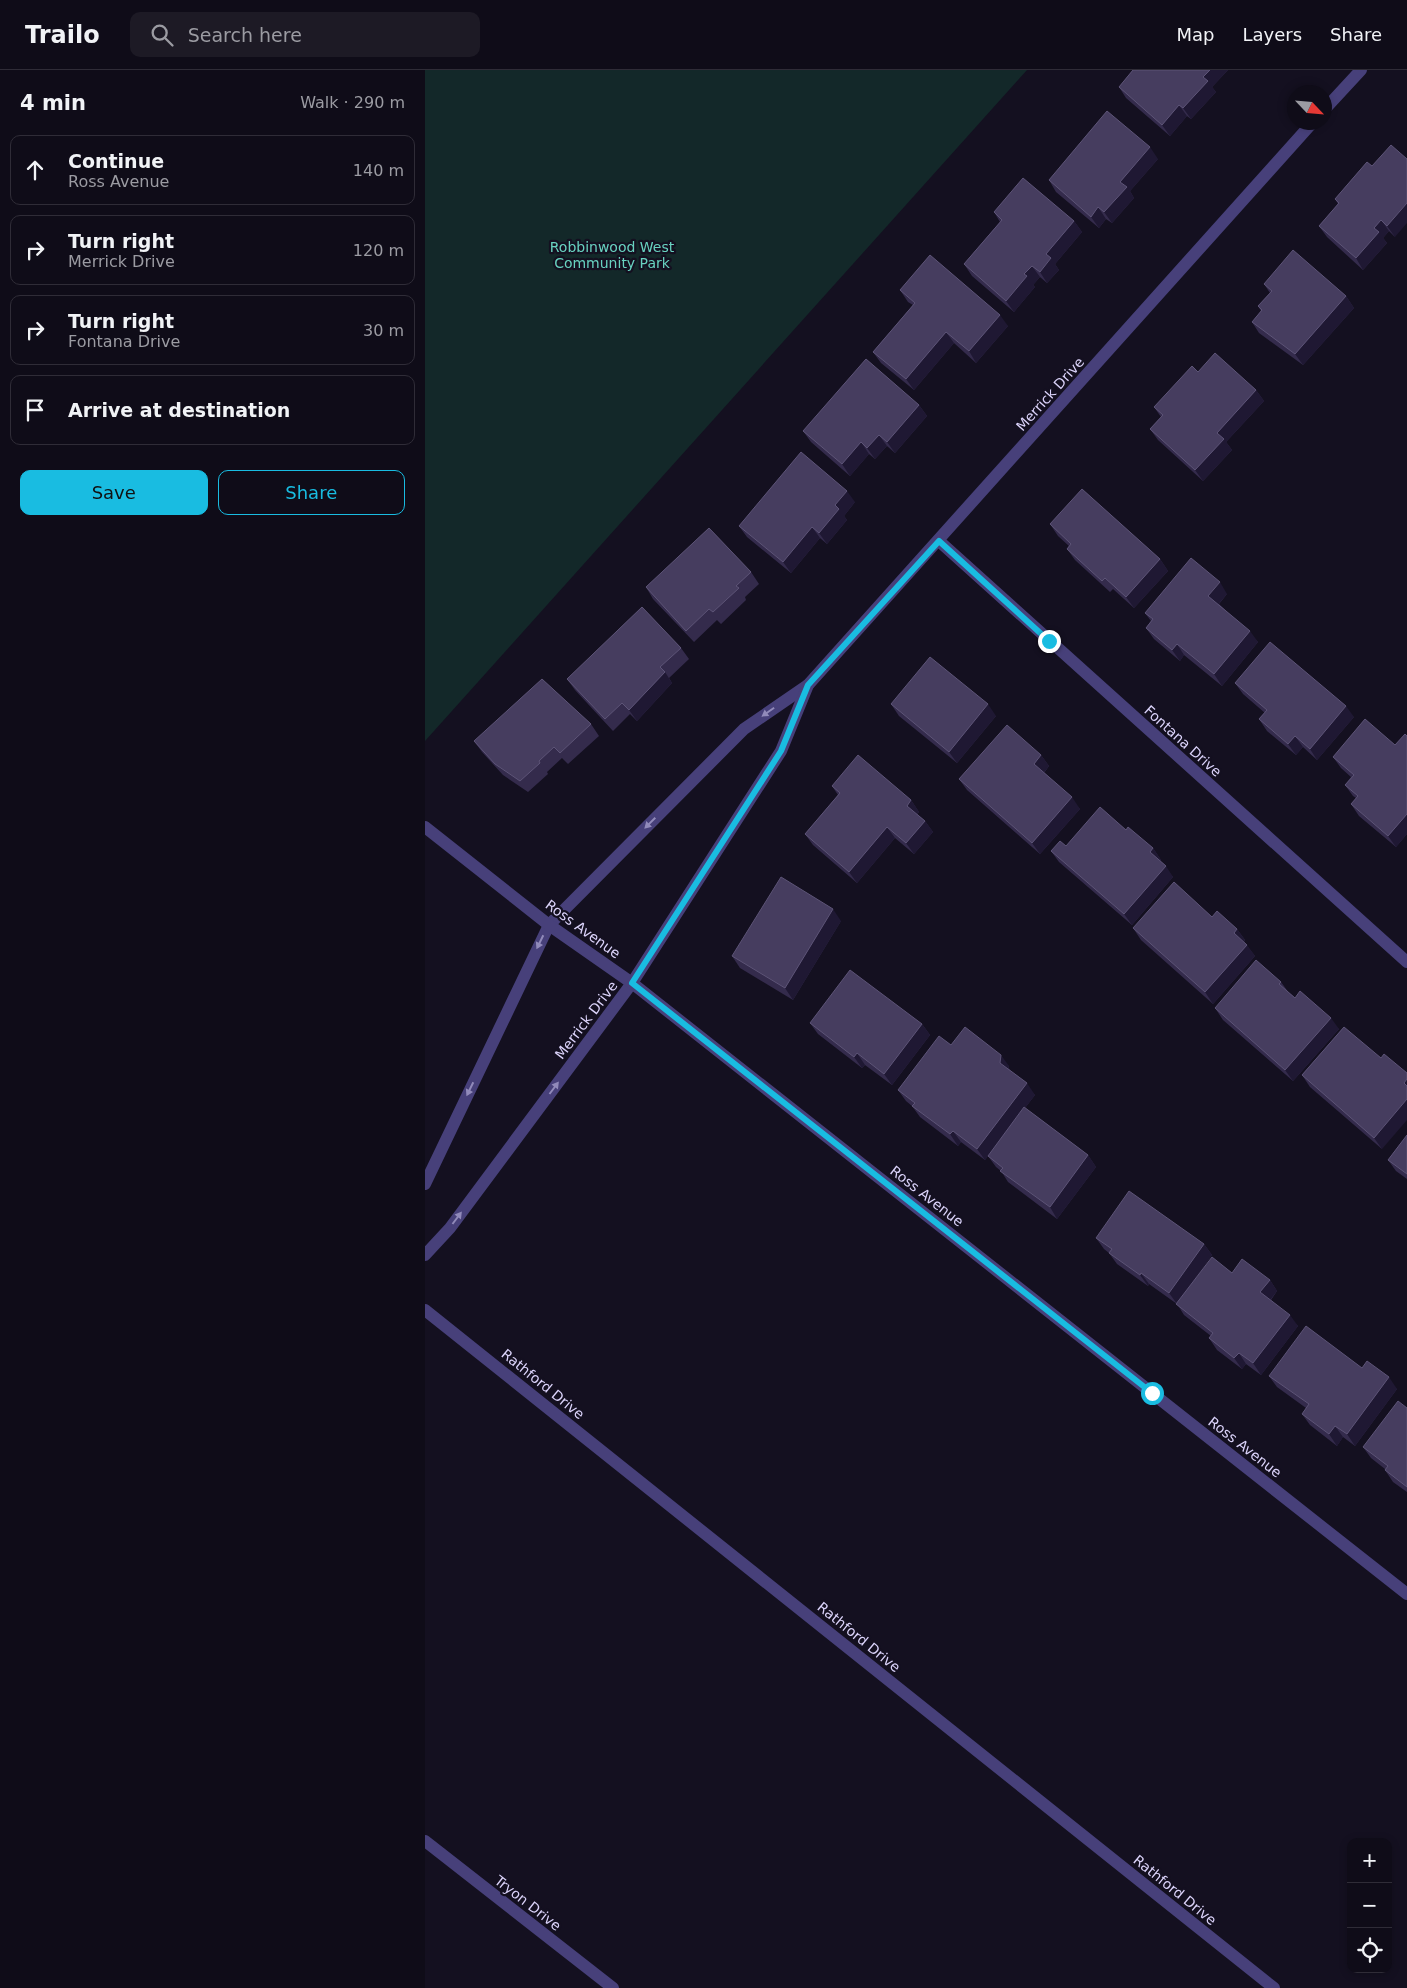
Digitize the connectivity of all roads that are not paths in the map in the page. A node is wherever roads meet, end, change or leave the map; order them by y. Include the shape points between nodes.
1 (1361, 70) edge
2 (1332, 102) edge
3 (1306, 130) edge
4 (939, 541) junction
5 (808, 685) junction
6 (425, 826) edge
7 (549, 924) junction
8 (1407, 962) edge
9 (632, 983) junction
10 (425, 1184) edge
11 (425, 1255) edge
12 (425, 1310) edge
13 (1407, 1594) edge
14 (425, 1841) edge
15 (613, 1988) edge
16 (1274, 1988) edge

1 - 2 street
3 - 4 street, Merrick Drive
4 - 5 street, Merrick Drive
4 - 8 street, Fontana Drive
5 -> 7 street, Merrick Drive via 744,729
5 - 9 street, Merrick Drive via 781,751
6 - 7 street, Ross Avenue
7 - 9 street, Ross Avenue
7 -> 10 street, Merrick Drive
11 -> 9 street, Merrick Drive via 450,1228
9 - 13 street, Ross Avenue
12 - 16 street, Rathford Drive
14 - 15 street, Tryon Drive

